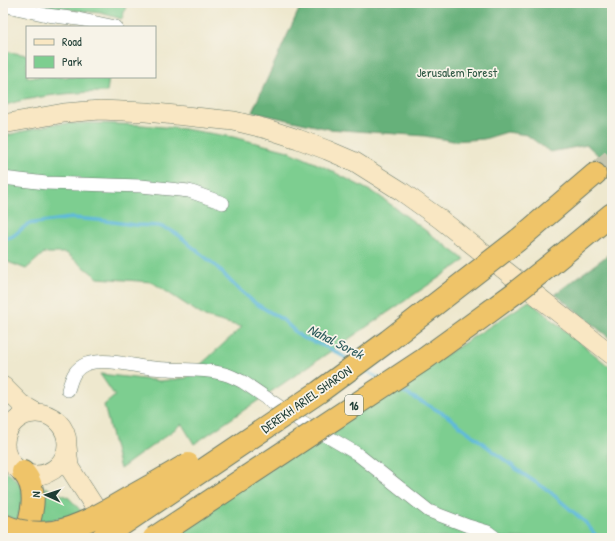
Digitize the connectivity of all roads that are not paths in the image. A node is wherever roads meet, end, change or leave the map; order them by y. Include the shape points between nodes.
1 (3, 5) edge
2 (111, 26) edge
3 (3, 124) edge
4 (595, 174) tunnel mouth
5 (3, 178) edge
6 (223, 204) dead end
7 (612, 214) edge
8 (612, 355) edge
9 (3, 386) edge
10 (68, 390) dead end
11 (319, 392) junction
12 (3, 399) edge
13 (35, 412) junction
14 (9, 428) junction
15 (67, 446) junction
16 (23, 472) junction
17 (44, 474) junction
18 (3, 525) edge
19 (103, 529) edge
20 (24, 538) edge
21 (113, 538) edge
22 (154, 538) edge
23 (496, 538) edge

1 - 2 street
3 - 8 main road via 64,113 100,110 146,112 234,122 306,141 355,162 401,191
4 - 11 highway, DEREKH ARIEL SHARON / 16, bridge via 518,240
5 - 6 street via 46,183 148,186 189,191
7 - 22 highway, 16, bridge via 510,297 423,360
9 - 13 main road via 21,404
10 - 23 street via 72,375 78,368 96,362 222,373 243,382 299,420 356,453 429,511 488,532
11 - 18 highway, bridge via 112,508 70,528 42,533 20,531
11 - 19 highway, DEREKH ARIEL SHARON / 16, bridge
12 - 14 main road
13 - 14 main road via 22,416
13 - 15 main road via 44,413 60,424 65,432
14 - 16 main road via 5,437 6,452 11,463
15 - 17 main road via 61,462 56,468
15 - 19 main road via 69,467
16 - 17 main road
16 - 20 highway via 31,486 33,502
17 - 19 main road via 52,476 82,498
19 - 21 main road

